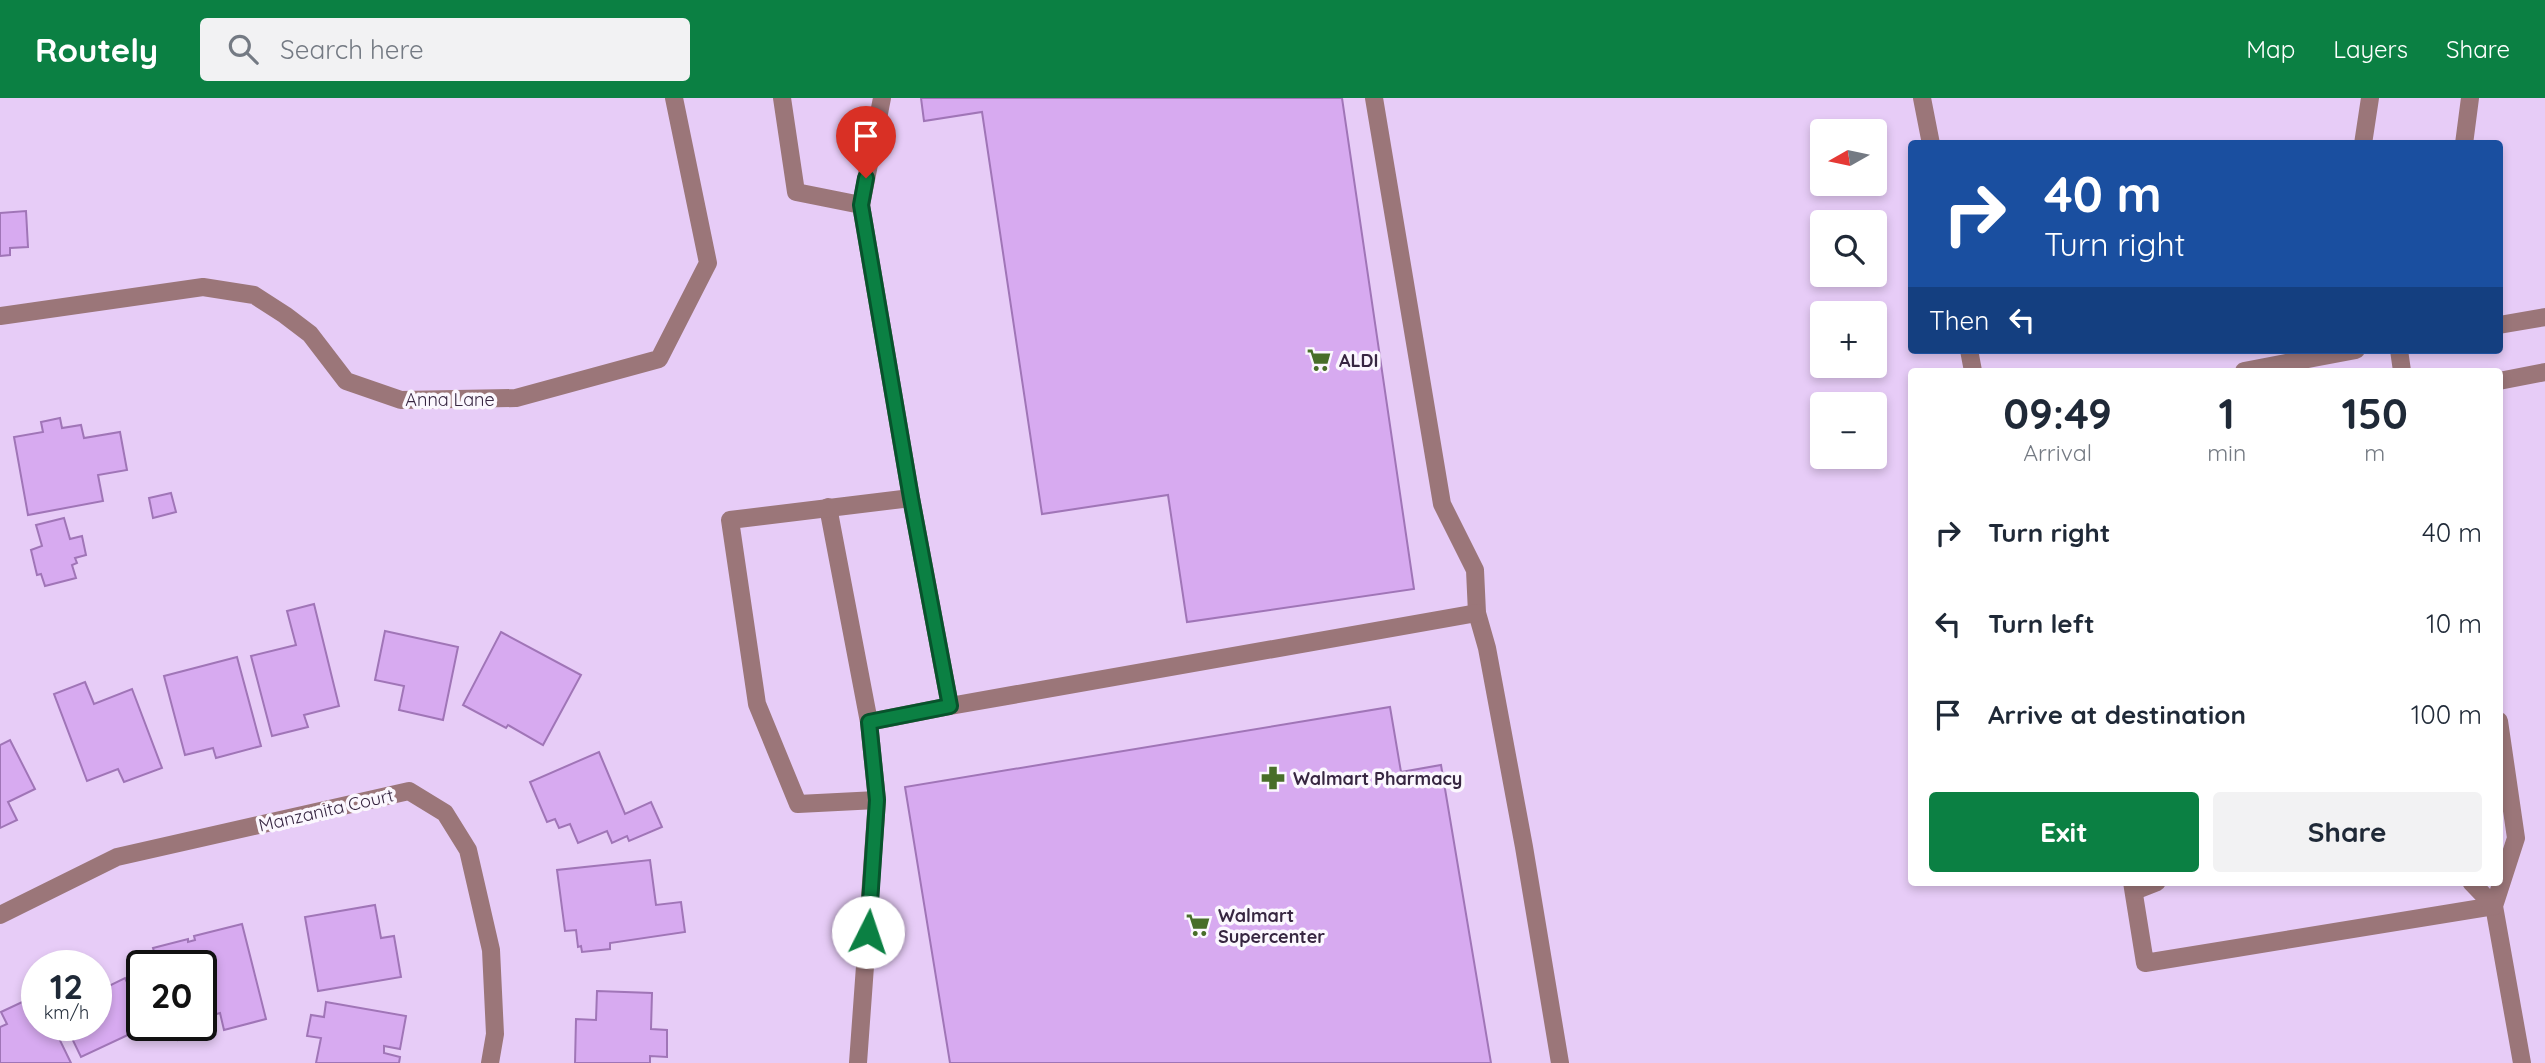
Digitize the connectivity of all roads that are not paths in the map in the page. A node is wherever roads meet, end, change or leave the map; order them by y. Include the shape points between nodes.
1 (674, 98) edge
2 (782, 98) edge
3 (882, 98) edge
4 (1374, 98) edge
5 (1922, 98) edge
6 (2370, 98) edge
7 (2470, 98) edge
8 (1930, 140) edge
9 (2364, 140) edge
10 (2464, 140) edge
11 (861, 205) junction
12 (0, 316) edge
13 (2545, 317) edge
14 (2503, 324) edge
15 (2335, 354) edge
16 (2260, 368) edge
17 (2545, 372) edge
18 (2503, 380) edge
19 (911, 498) junction
20 (828, 507) junction
21 (1477, 613) junction
22 (950, 706) junction
23 (869, 722) junction
24 (2503, 749) edge
25 (877, 800) junction
26 (2503, 878) edge
27 (2476, 886) edge
28 (2500, 886) edge
29 (2133, 887) edge
30 (2494, 906) junction
31 (0, 915) edge
32 (490, 1063) edge
33 (858, 1063) edge
34 (1560, 1063) edge
35 (2522, 1063) edge

1 - 12 street, Anna Lane via 708,263 659,359 516,398 401,400 346,381 310,334 254,295 203,287
2 - 11 street via 796,192
3 - 11 street
4 - 21 street via 1442,504 1475,569
5 - 8 street
6 - 9 street
7 - 10 street
11 - 19 street
13 - 14 street
15 - 16 street
17 - 18 street
19 - 20 street
19 - 22 street
20 - 23 street
20 - 25 street via 730,520 757,704 798,804
21 - 22 street
21 - 34 street via 1524,847
22 - 23 street
23 - 25 street
24 - 26 street via 2516,838
25 - 33 street
27 - 30 street
28 - 30 street
29 - 30 street via 2145,963
30 - 35 street
31 - 32 street, Manzanita Court via 117,858 409,791 445,813 468,850 491,950 495,1034

